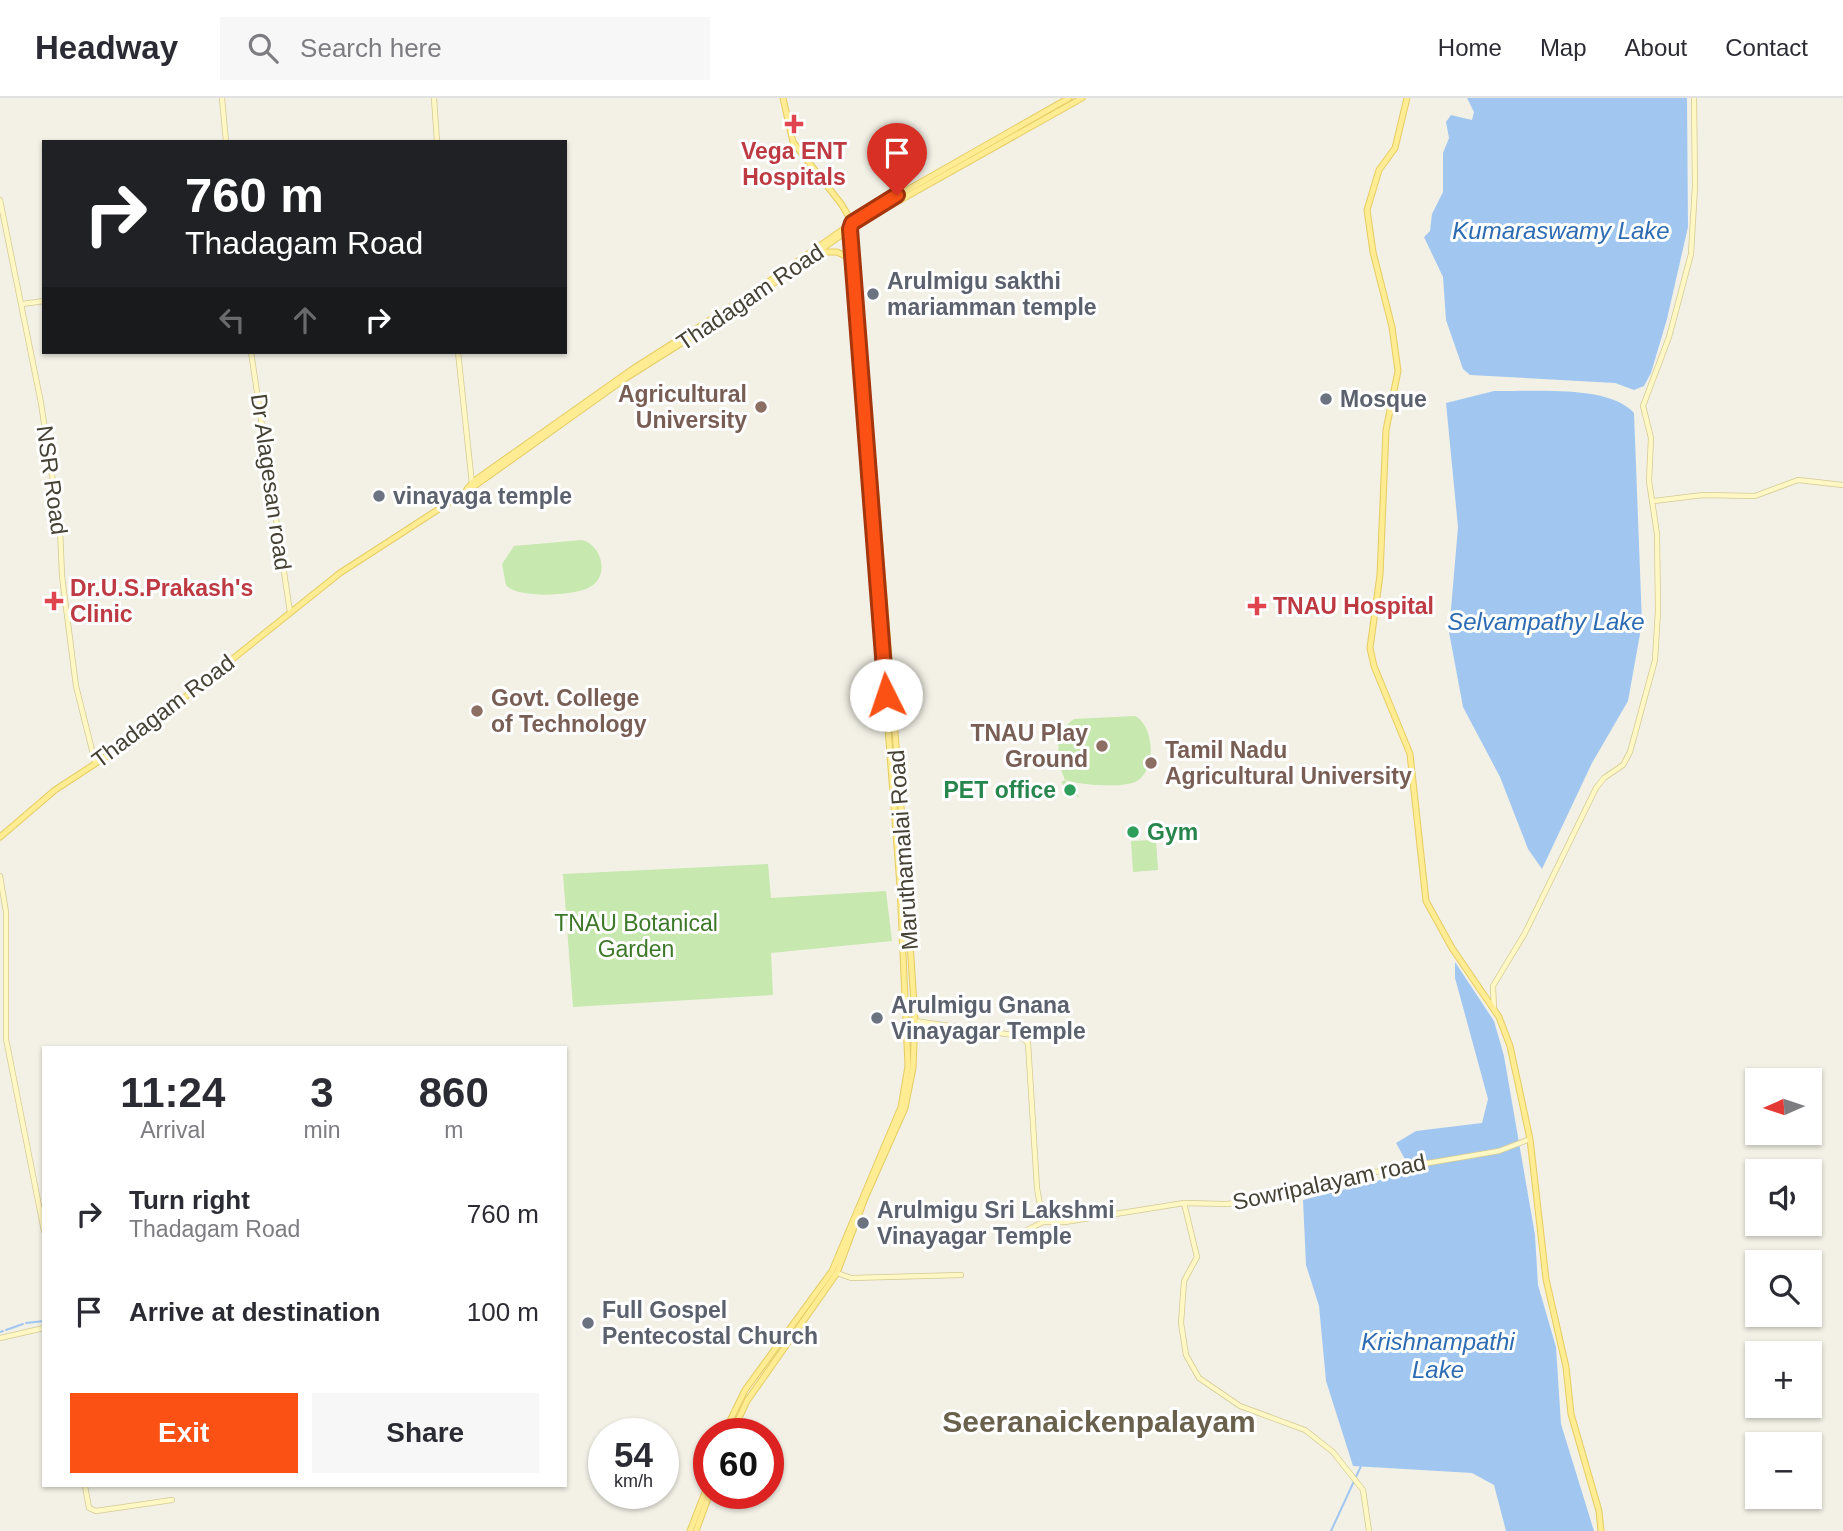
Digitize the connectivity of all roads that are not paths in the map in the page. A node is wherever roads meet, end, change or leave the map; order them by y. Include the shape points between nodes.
1 (222, 98) edge
2 (433, 98) edge
3 (783, 98) edge
4 (1069, 98) edge
5 (1082, 98) edge
6 (1407, 98) edge
7 (1694, 98) edge
8 (226, 140) edge
9 (437, 140) edge
10 (0, 200) edge
11 (863, 220) junction
12 (852, 226) junction
13 (855, 238) junction
14 (817, 253) junction
15 (852, 259) junction
16 (42, 301) edge
17 (22, 304) junction
18 (251, 354) edge
19 (458, 354) edge
20 (1843, 479) edge
21 (473, 485) junction
22 (1843, 485) edge
23 (1654, 501) junction
24 (478, 502) dead end
25 (290, 612) junction
26 (95, 762) junction
27 (0, 837) edge
28 (0, 876) edge
29 (1494, 1009) junction
30 (911, 1020) junction
31 (1530, 1139) junction
32 (1184, 1203) junction
33 (42, 1221) edge
34 (1043, 1222) junction
35 (1017, 1235) dead end
36 (838, 1273) junction
37 (961, 1275) dead end
38 (42, 1328) edge
39 (0, 1338) edge
40 (732, 1418) edge
41 (740, 1418) edge
42 (85, 1487) edge
43 (172, 1500) dead end
44 (699, 1509) edge
45 (704, 1509) edge
46 (690, 1531) edge
47 (696, 1531) edge
48 (1369, 1531) edge
49 (1601, 1531) edge

1 - 8 street
2 - 9 street
3 - 12 main road via 793,142 842,205
4 - 12 main road, Thadagam Road via 953,161
5 - 11 main road, Thadagam Road
6 - 29 main road via 1395,148 1380,170 1367,210 1398,371 1386,430 1380,575 1370,648 1410,754 1426,901
7 - 23 street via 1691,254 1670,337 1643,406 1651,438 1649,481
10 - 17 street, NSR Road
11 - 12 main road, Thadagam Road
11 - 13 main road
12 - 13 main road, Maruthamalai Road
12 - 14 main road, Thadagam Road
12 - 15 main road, Maruthamalai Road
12 - 21 main road, Thadagam Road via 634,368
13 - 30 main road, Maruthamalai Road via 902,819
14 - 15 main road via 837,252
14 - 21 main road, Thadagam Road
15 - 30 main road, Maruthamalai Road
16 - 17 street
17 - 26 street, NSR Road via 60,528 76,685
18 - 25 street, Dr Alagesan road
19 - 21 street
20 - 22 street
21 - 24 street
21 - 25 main road, Thadagam Road via 340,573
22 - 23 street via 1798,480 1755,496 1703,495
23 - 29 street via 1658,611 1655,660 1641,718 1623,765 1596,788 1525,933 1493,986
25 - 26 main road, Thadagam Road via 130,741
26 - 27 main road, Thadagam Road
28 - 33 street via 6,912 6,1039
29 - 31 main road via 1510,1046
30 - 34 street via 1020,1036 1028,1044
30 - 36 main road, Maruthamalai Road via 913,1068 905,1108
30 - 40 main road, Maruthamalai Road via 901,1107 832,1271 746,1390
31 - 32 street, Sowripalayam road via 1499,1151 1374,1171 1265,1200
31 - 49 main road via 1546,1279 1566,1367 1571,1414
32 - 34 street, Sowripalayam road
32 - 48 street via 1197,1257 1184,1281 1181,1323 1186,1355 1199,1378 1240,1406 1305,1430 1333,1452 1365,1496
34 - 35 street, Sowripalayam road
36 - 37 street via 851,1278
36 - 41 main road, Maruthamalai Road via 754,1389
38 - 39 street
42 - 43 street via 89,1508 96,1511
44 - 46 main road
45 - 47 main road

